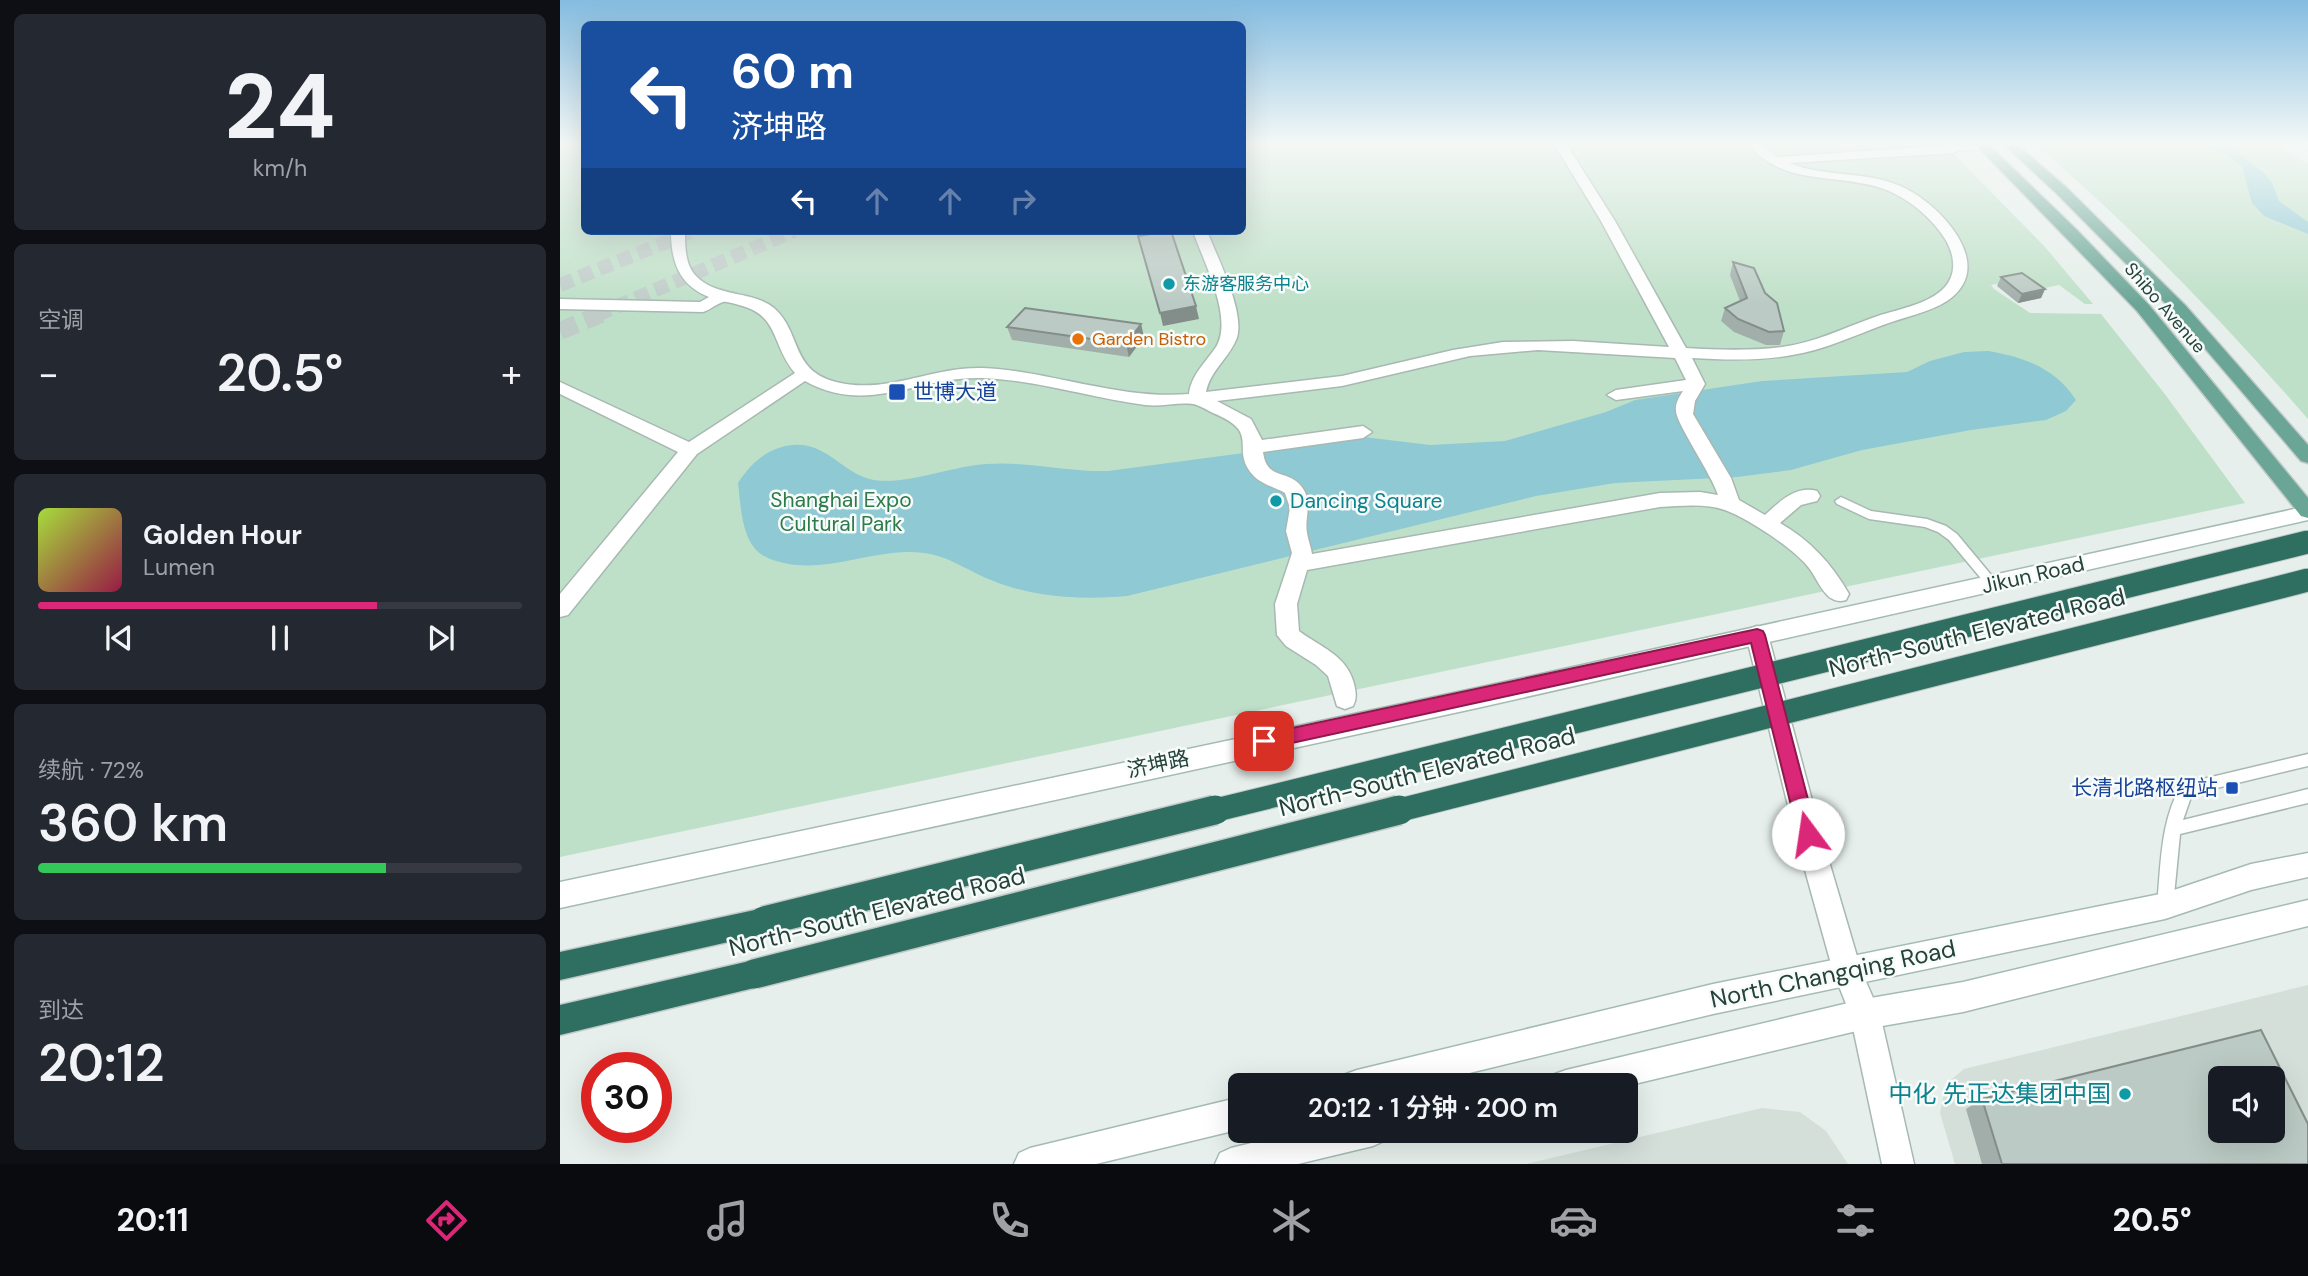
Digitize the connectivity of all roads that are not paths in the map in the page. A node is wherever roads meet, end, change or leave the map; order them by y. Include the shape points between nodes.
1 (1593, 196) edge
2 (1911, 196) edge
3 (2033, 196) edge
4 (2067, 196) edge
5 (678, 235) edge
6 (1201, 235) edge
7 (721, 297) junction
8 (560, 304) edge
9 (1678, 353) junction
10 (804, 374) junction
11 (1696, 384) junction
12 (560, 387) edge
13 (1616, 395) dead end
14 (1197, 398) junction
15 (1363, 432) dead end
16 (1254, 447) junction
17 (690, 450) junction
18 (2308, 457) edge
19 (1810, 496) dead end
20 (1841, 501) dead end
21 (1730, 504) junction
22 (2308, 512) edge
23 (1767, 524) junction
24 (2308, 542) edge
25 (1299, 564) junction
26 (2308, 580) edge
27 (1993, 584) junction
28 (1838, 594) dead end
29 (560, 609) edge
30 (1757, 635) junction
31 (1345, 699) dead end
32 (2308, 760) edge
33 (2308, 796) edge
34 (2174, 830) junction
35 (2308, 865) edge
36 (560, 895) edge
37 (2165, 906) junction
38 (2308, 913) edge
39 (560, 966) edge
40 (1847, 971) junction
41 (1865, 1014) junction
42 (560, 1020) edge
43 (1407, 1073) edge
44 (1617, 1073) edge
45 (1228, 1116) edge
46 (1319, 1143) edge
47 (1030, 1164) edge
48 (1231, 1164) edge
49 (1898, 1164) edge

1 - 9 street
2 - 9 street via 1939,221 1959,251 1958,281 1945,295 1826,341 1784,352
3 - 22 main road, Shibo Avenue via 2143,308
4 - 18 main road, Shibo Avenue via 2179,308
5 - 7 street via 683,270 695,286
6 - 14 street via 1232,324 1228,341 1199,383
7 - 8 street via 703,307
7 - 10 street via 769,311 791,358
9 - 11 street
9 - 14 street via 1504,346 1445,355 1368,376
10 - 14 street via 852,391 881,392 952,374 991,373 1153,400
10 - 17 street
11 - 13 street
11 - 21 street via 1684,414 1722,478
12 - 17 street
14 - 16 street via 1239,418 1249,429
15 - 16 street
16 - 25 street via 1256,466 1263,474 1293,489 1300,508 1296,531 1302,553
17 - 29 street
19 - 23 street via 1794,500
20 - 27 lane via 1869,515 1942,529
21 - 23 street
21 - 25 street via 1689,498 1660,500
22 - 27 street, Jikun Road
23 - 28 street via 1815,559
24 - 39 highway, North-South Elevated Road, bridge via 764,921
25 - 31 street via 1286,604 1288,635 1332,666
26 - 42 highway, North-South Elevated Road, bridge
27 - 30 street, Jikun Road
30 - 36 street, 济坤路
30 - 40 street
32 - 34 lane via 2188,789 2181,796
33 - 34 lane
34 - 37 lane
35 - 37 street, North Changqing Road via 2251,877
37 - 40 street, North Changqing Road
38 - 41 street via 1963,997
40 - 41 street
40 - 43 street, North Changqing Road
41 - 44 street
41 - 49 street
45 - 47 street
46 - 48 street

